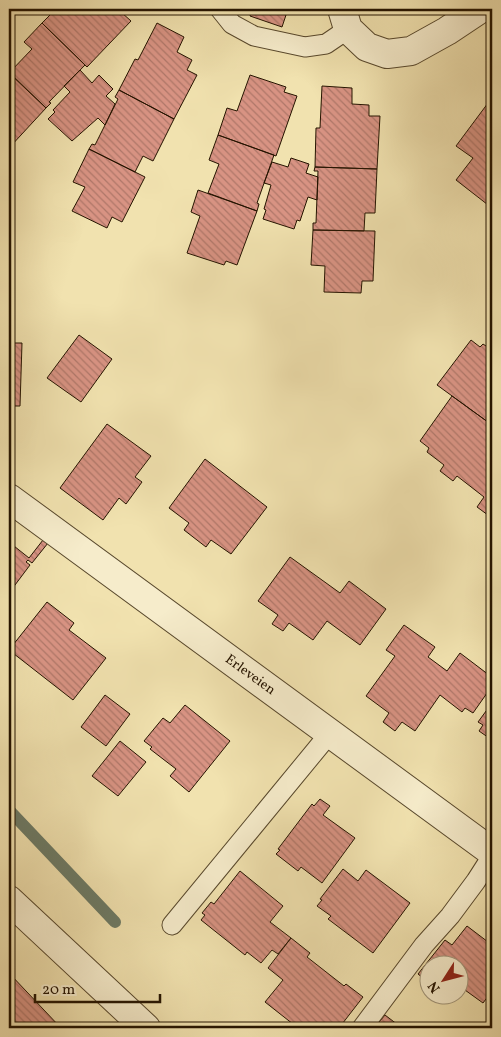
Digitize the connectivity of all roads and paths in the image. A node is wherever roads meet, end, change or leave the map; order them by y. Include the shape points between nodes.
1 (220, 9) edge
2 (480, 9) edge
3 (345, 19) edge
4 (9, 498) edge
5 (330, 733) junction
6 (492, 852) edge
7 (492, 856) edge
8 (9, 900) edge
9 (172, 925) dead end
10 (146, 1028) edge
11 (362, 1028) edge

1 - 3 lane via 232,24 254,36 305,47 326,44
2 - 3 street via 411,51 387,54 367,47
4 - 5 street, Erleveien
5 - 6 street, Erleveien
5 - 9 lane
7 - 11 lane via 450,916 424,945
8 - 10 street

